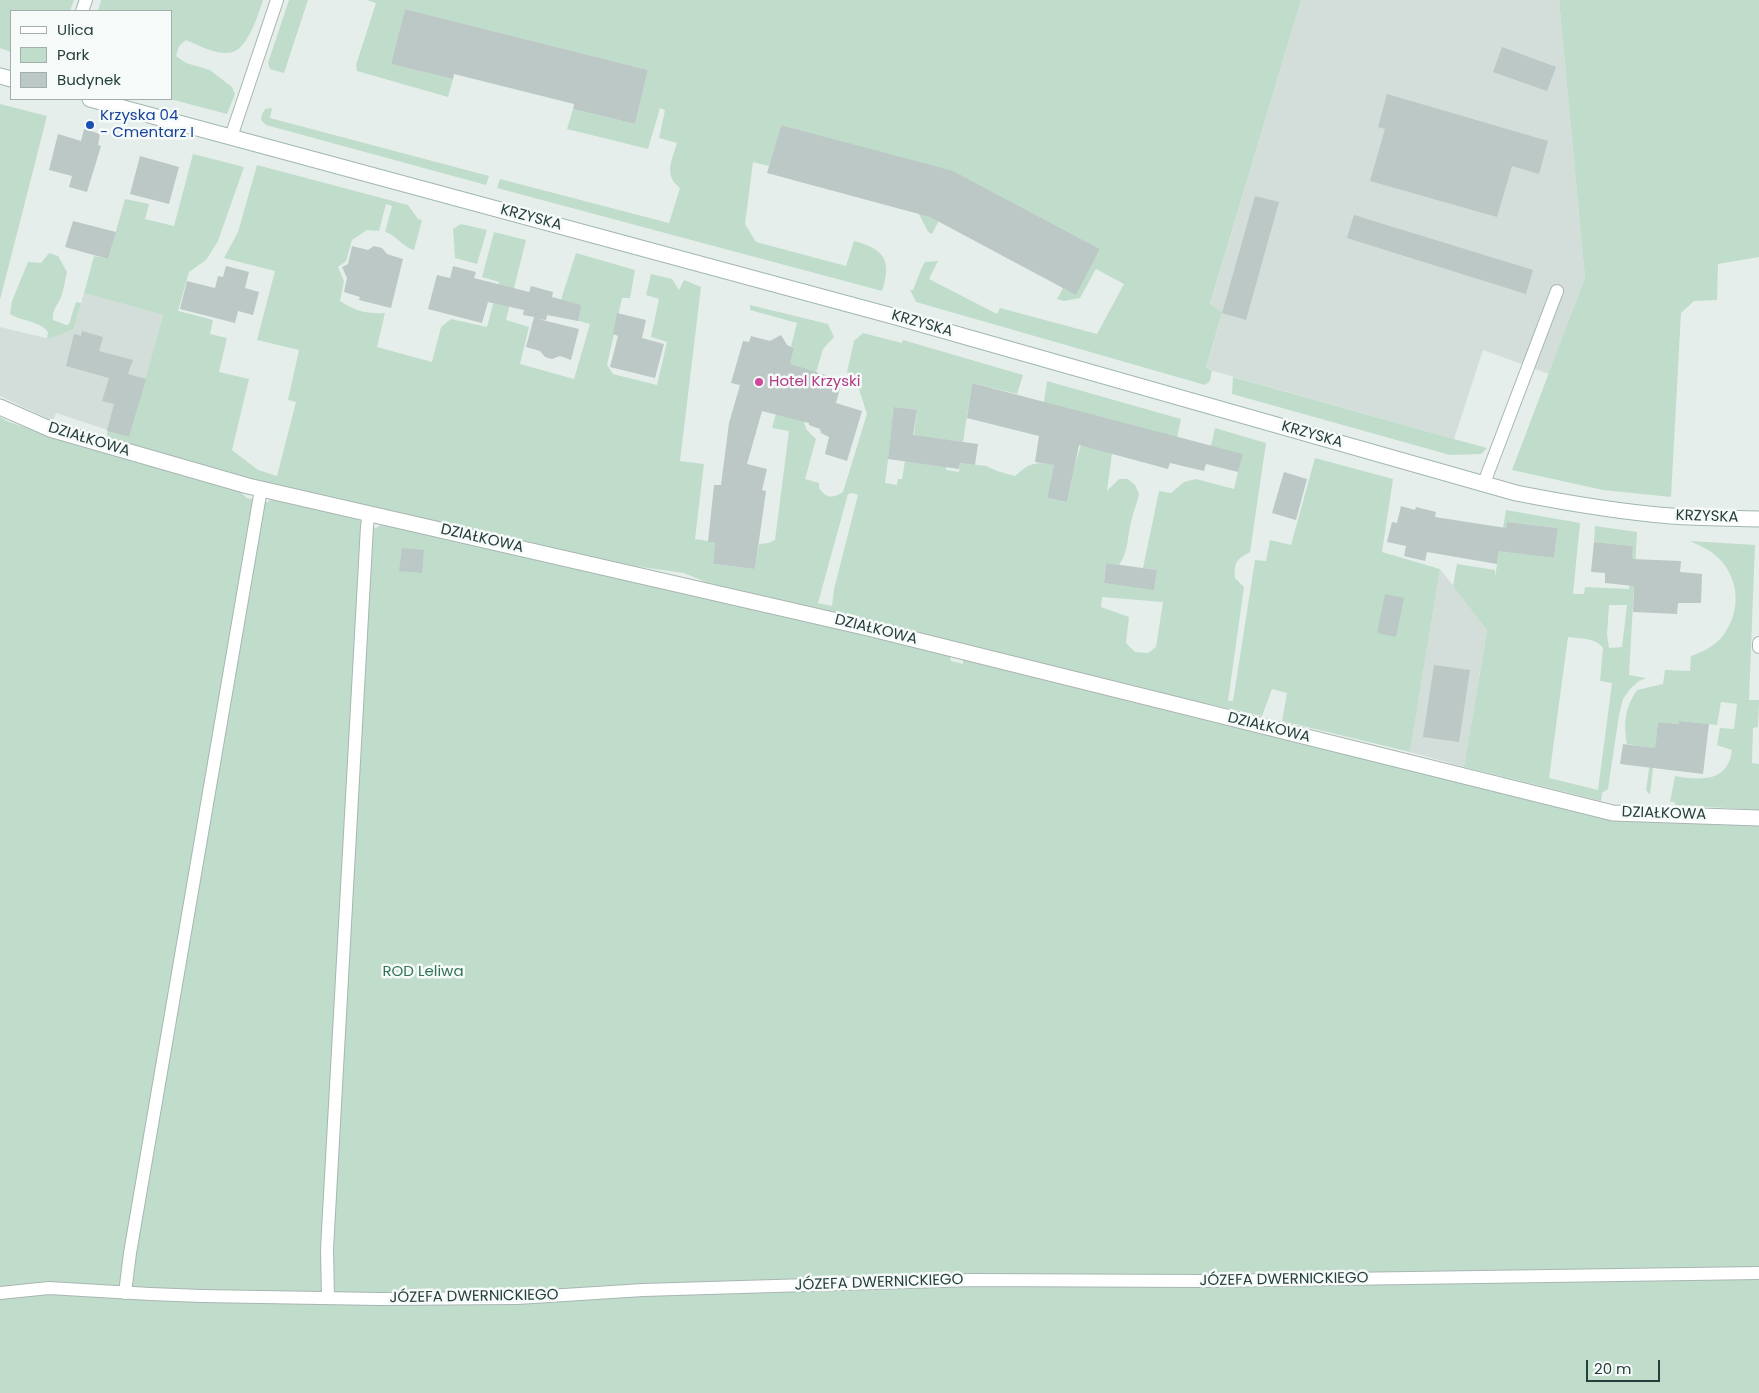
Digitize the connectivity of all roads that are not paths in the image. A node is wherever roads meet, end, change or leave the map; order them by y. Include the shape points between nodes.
1 (277, 0) edge
2 (94, 100) edge
3 (231, 136) junction
4 (1557, 291) dead end
5 (0, 407) edge
6 (1484, 483) junction
7 (261, 489) junction
8 (369, 513) junction
9 (1759, 519) edge
10 (1759, 643) edge
11 (1759, 647) edge
12 (1759, 818) edge
13 (1759, 1273) edge
14 (0, 1293) edge
15 (125, 1293) junction
16 (328, 1298) junction

1 - 3 lane
2 - 3 street, KRZYSKA
3 - 6 street, KRZYSKA via 878,312
4 - 6 lane
5 - 7 street, DZIAŁKOWA via 50,429
6 - 9 street, KRZYSKA via 1581,506 1672,516
7 - 8 street, DZIAŁKOWA
7 - 15 lane
8 - 12 street, DZIAŁKOWA via 868,628 1613,813
8 - 16 lane via 327,1249
10 - 11 lane
13 - 16 lane, JÓZEFA DWERNICKIEGO via 965,1281 643,1290 518,1298
14 - 15 lane, JÓZEFA DWERNICKIEGO via 49,1288
15 - 16 lane, JÓZEFA DWERNICKIEGO

